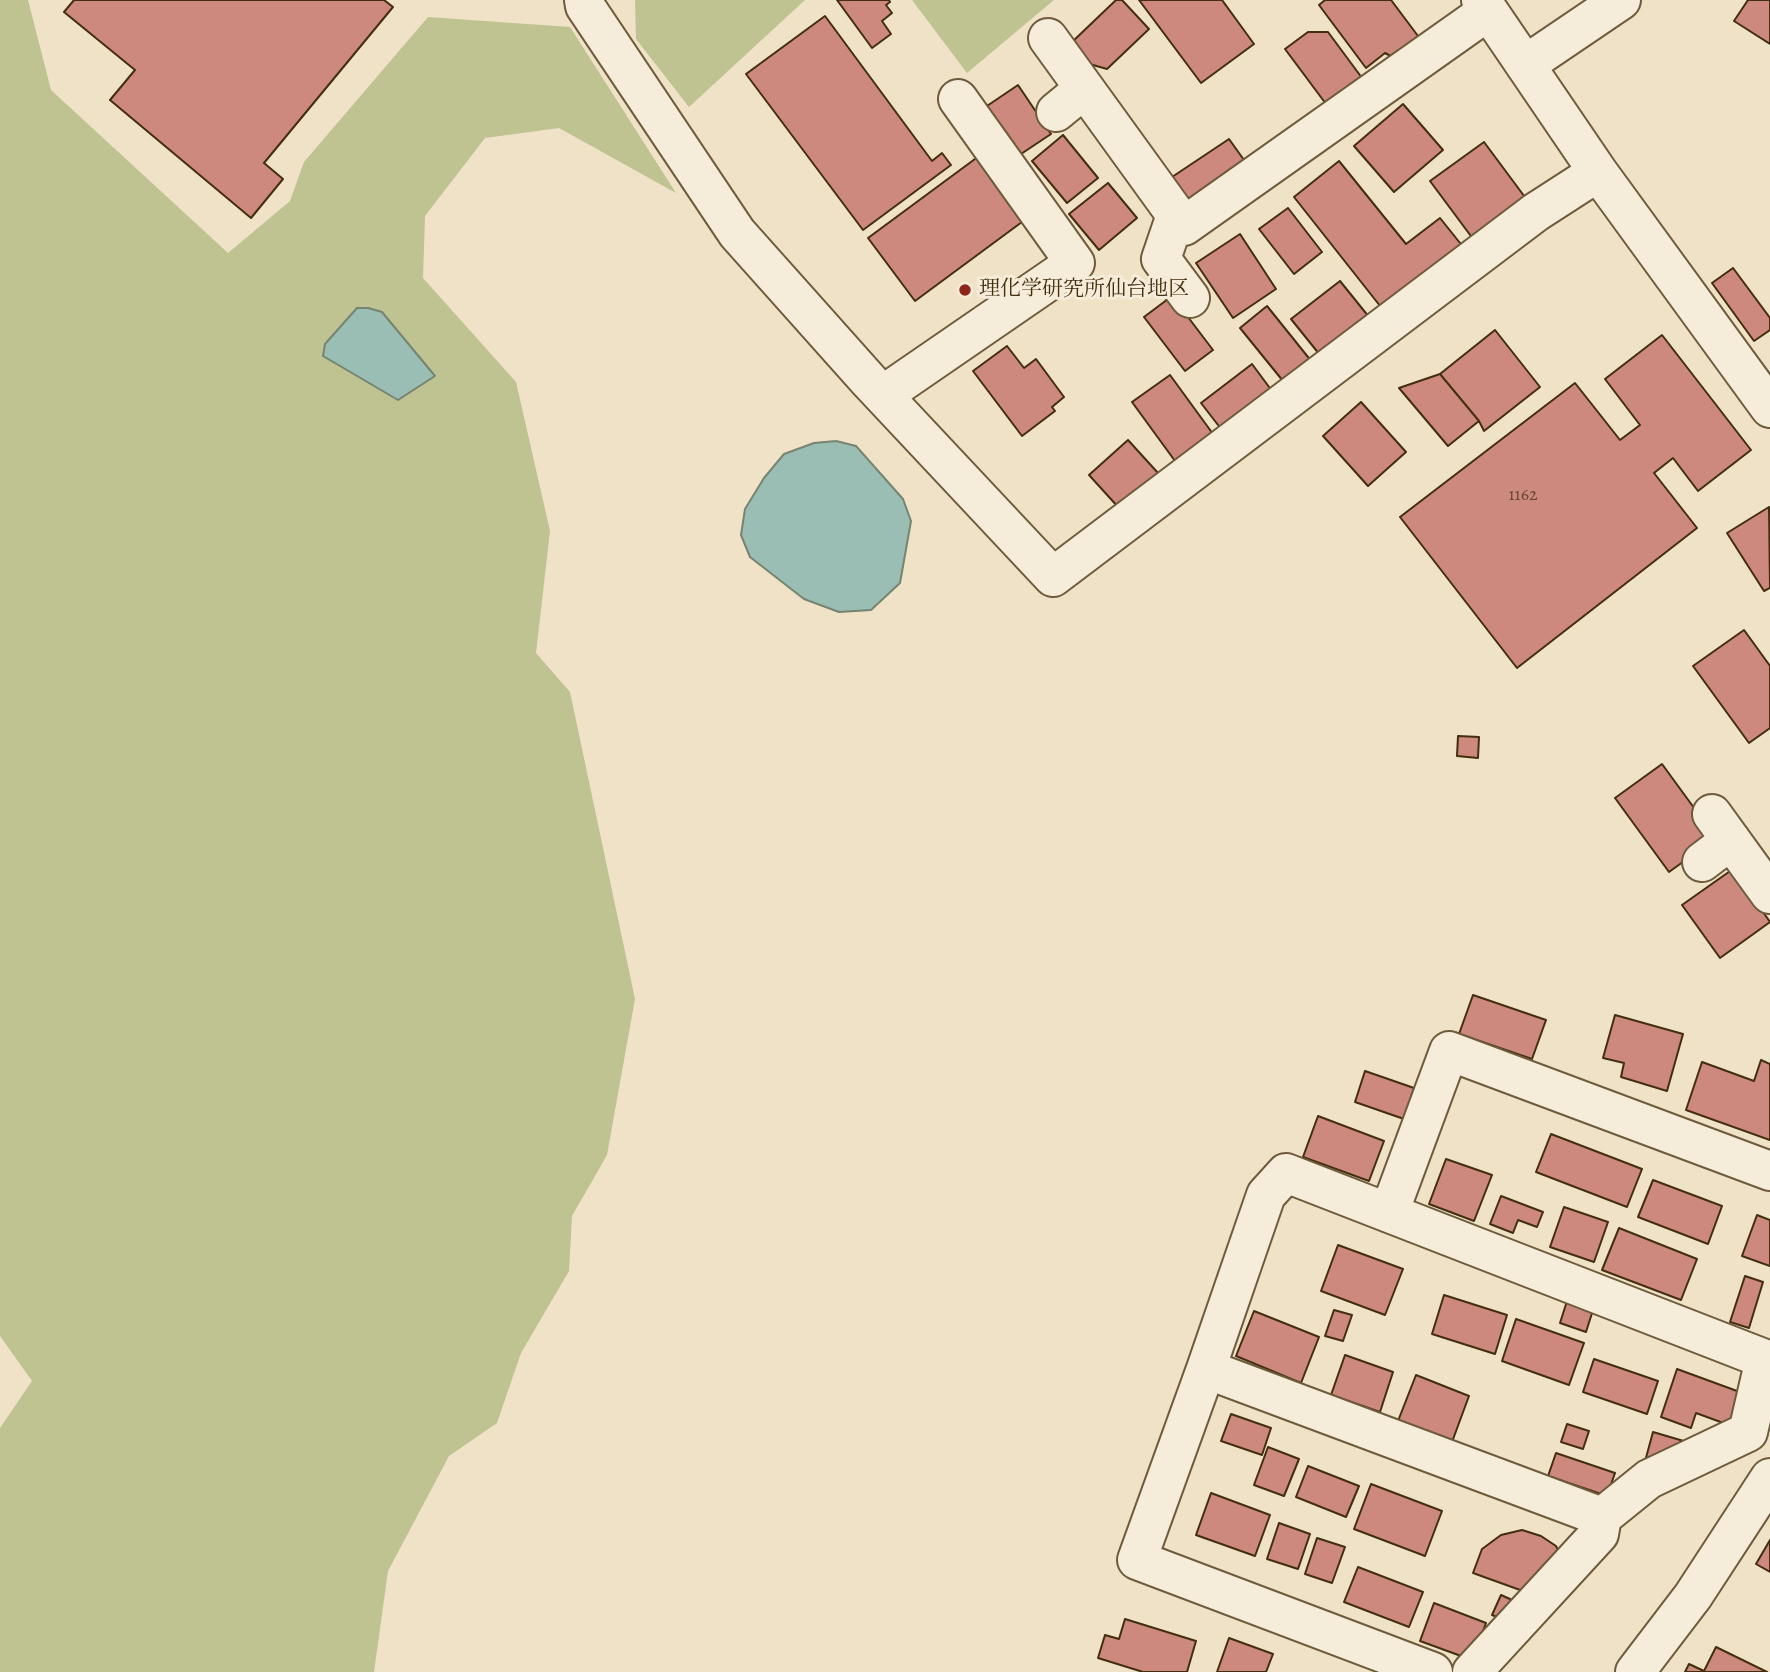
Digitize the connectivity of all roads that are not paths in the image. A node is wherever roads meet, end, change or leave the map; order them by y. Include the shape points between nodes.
1 (1621, 0) edge
2 (584, 3) edge
3 (1484, 5) edge
4 (1048, 38) dead end
5 (1525, 65) junction
6 (958, 99) dead end
7 (1598, 172) junction
8 (1176, 215) junction
9 (1190, 298) dead end
10 (883, 395) junction
11 (1770, 408) edge
12 (1715, 838) dead end
13 (1770, 894) edge
14 (1770, 1171) edge
15 (1389, 1213) junction
16 (1768, 1360) edge
17 (1206, 1369) junction
18 (1770, 1478) edge
19 (1602, 1517) junction
20 (1433, 1672) edge
21 (1472, 1672) edge
22 (1635, 1672) edge

1 - 5 street
2 - 10 street via 737,233
3 - 5 street
3 - 8 street via 1184,226
4 - 8 street via 1070,100
5 - 7 street
6 - 10 street via 1074,263
7 - 10 street via 1536,212 1053,577
7 - 11 street
8 - 9 street via 1161,259
12 - 13 street
14 - 15 street via 1449,1051
15 - 16 street
15 - 17 street via 1286,1173 1266,1195
16 - 19 street via 1748,1432 1649,1479
17 - 19 street
17 - 20 street via 1137,1560
18 - 22 street via 1693,1596
19 - 21 street via 1599,1534

